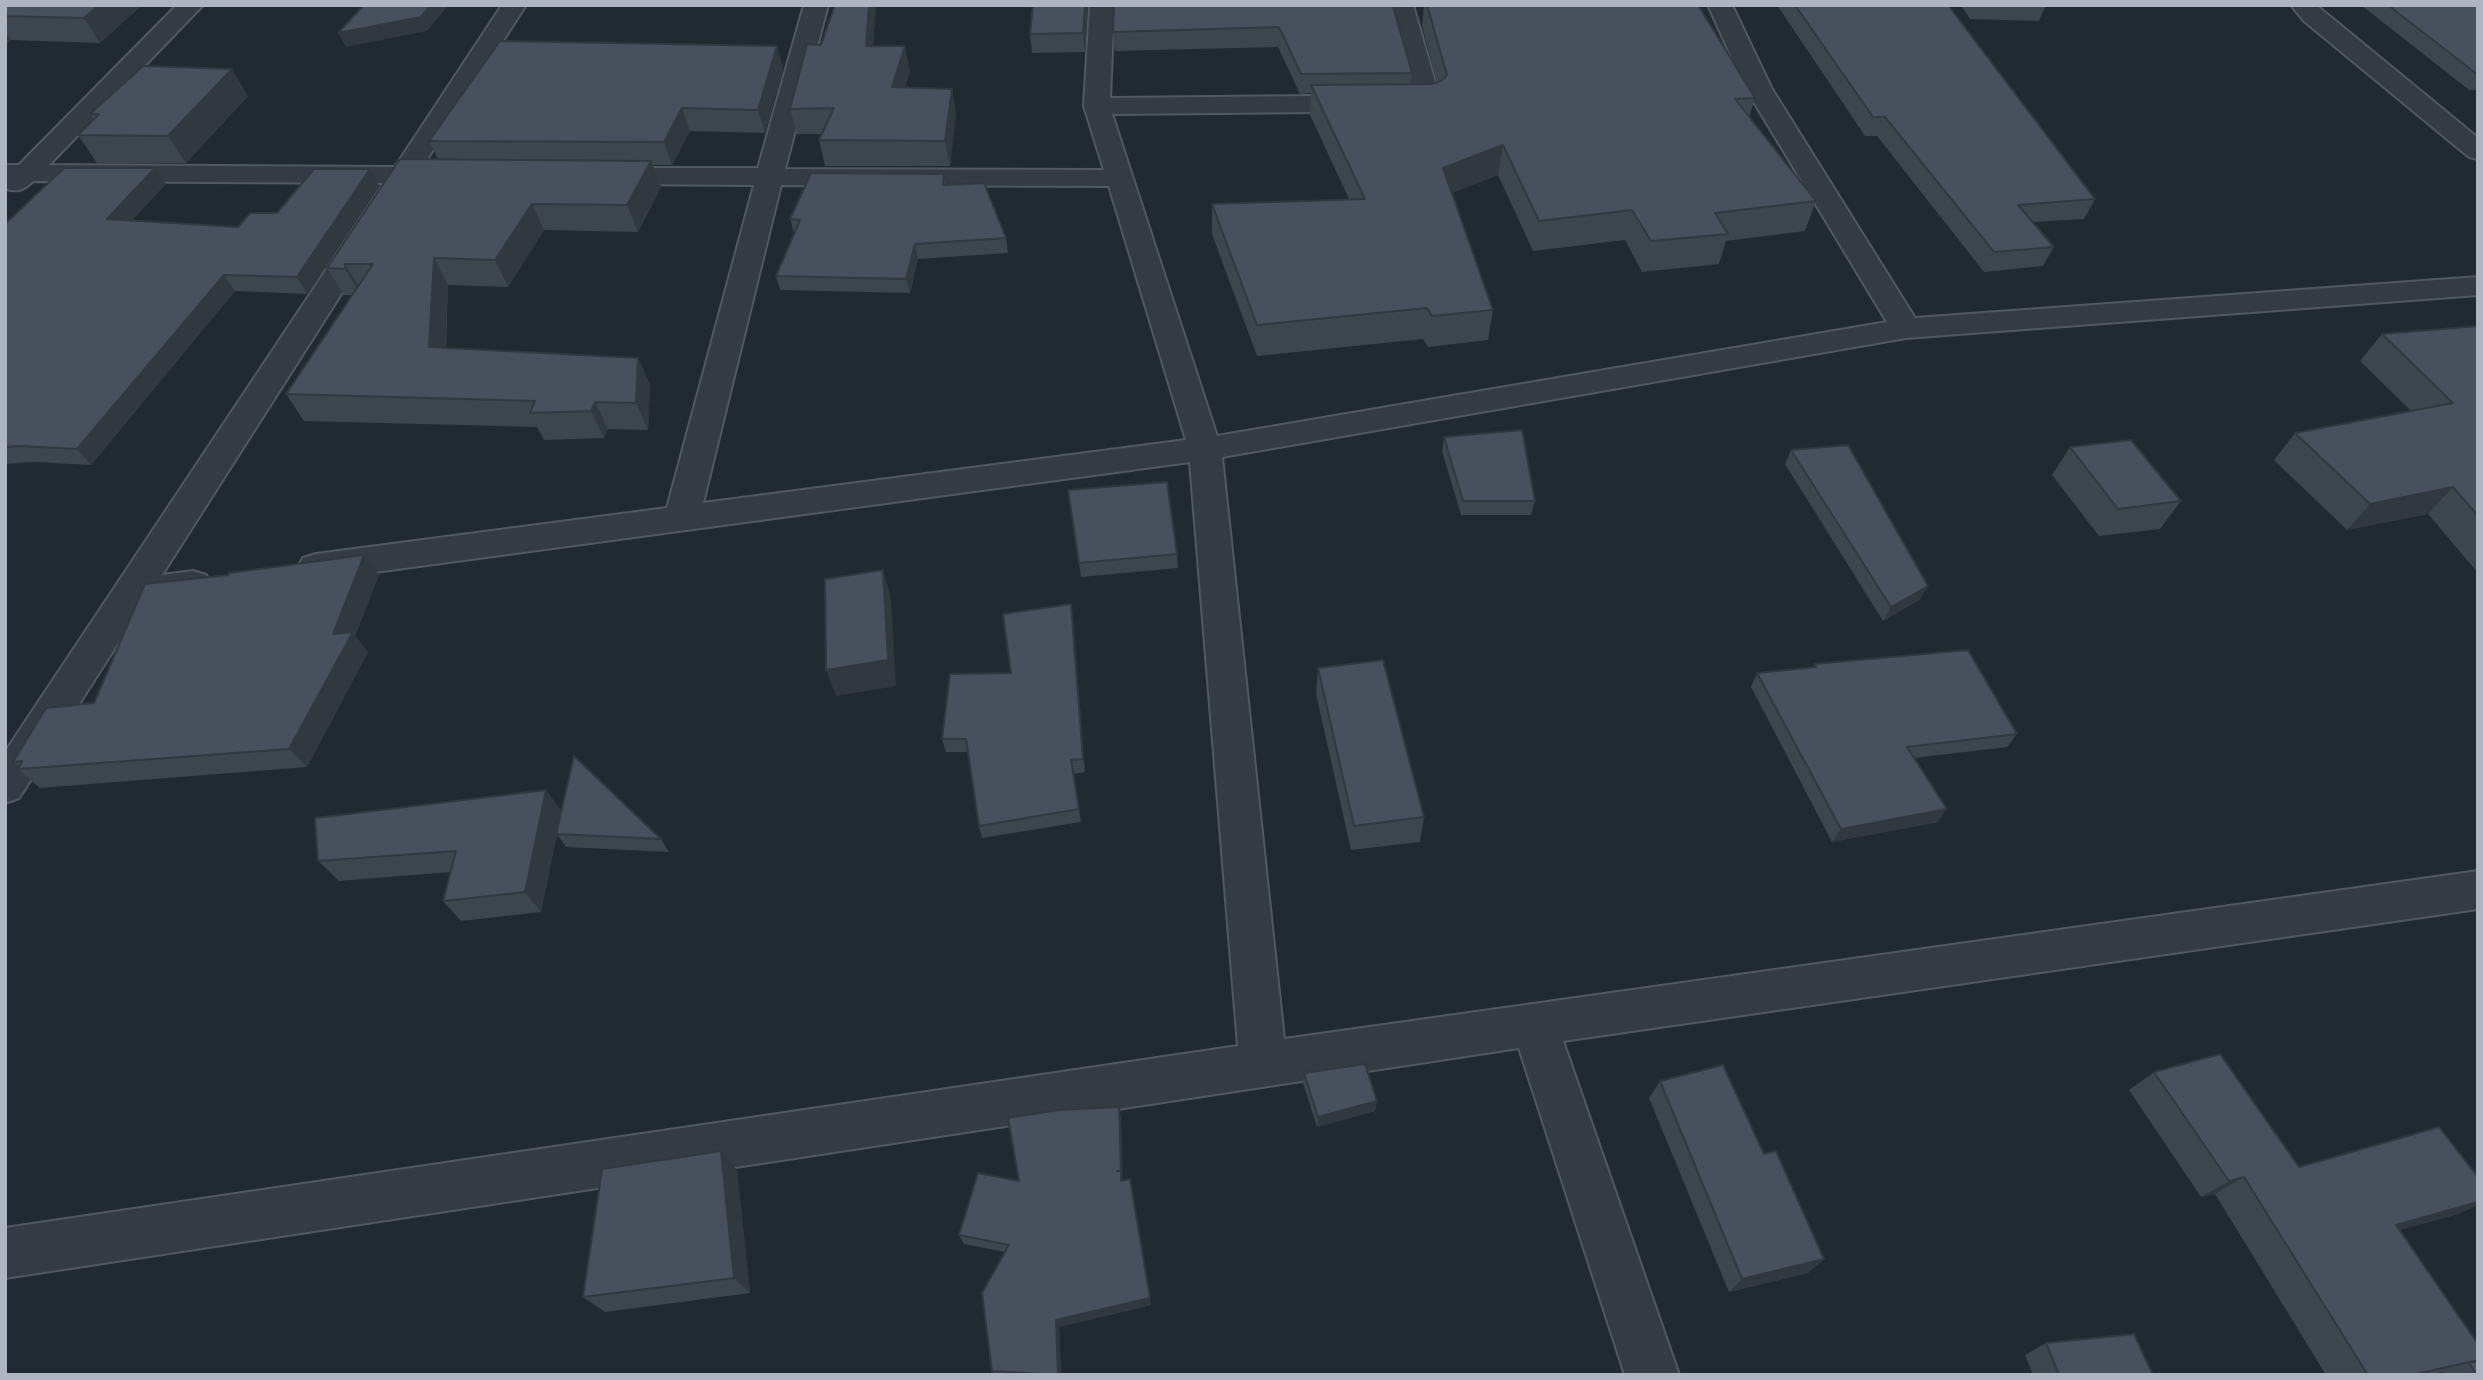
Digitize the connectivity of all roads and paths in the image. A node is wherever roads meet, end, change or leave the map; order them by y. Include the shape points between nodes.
1 (191, 5) edge
2 (514, 5) edge
3 (816, 5) edge
4 (1102, 5) edge
5 (1401, 5) edge
6 (1720, 5) edge
7 (2303, 5) edge
8 (1097, 106) junction
9 (2478, 152) edge
10 (16, 173) edge
11 (402, 175) junction
12 (470, 175) edge
13 (579, 176) edge
14 (769, 176) junction
15 (1120, 178) junction
16 (5, 193) edge
17 (2478, 286) edge
18 (1906, 328) junction
19 (1205, 449) junction
20 (682, 518) junction
21 (283, 572) edge
22 (228, 579) edge
23 (131, 592) junction
24 (5, 786) edge
25 (2478, 890) edge
26 (1534, 1024) junction
27 (1263, 1065) junction
28 (5, 1254) edge
29 (1652, 1375) edge

1 - 10 street
2 - 11 street
3 - 14 street
4 - 8 street
5 - 8 street via 1428,103
6 - 18 street via 1759,89
7 - 9 street
8 - 15 street
10 - 11 street
10 - 16 street
11 - 12 street
11 - 23 street
13 - 14 street
14 - 15 street
14 - 20 street
15 - 19 street
17 - 18 street
18 - 19 street
19 - 20 street
19 - 27 street
20 - 21 street
22 - 23 street
23 - 24 street
25 - 26 street
26 - 27 street
26 - 29 street
27 - 28 street

